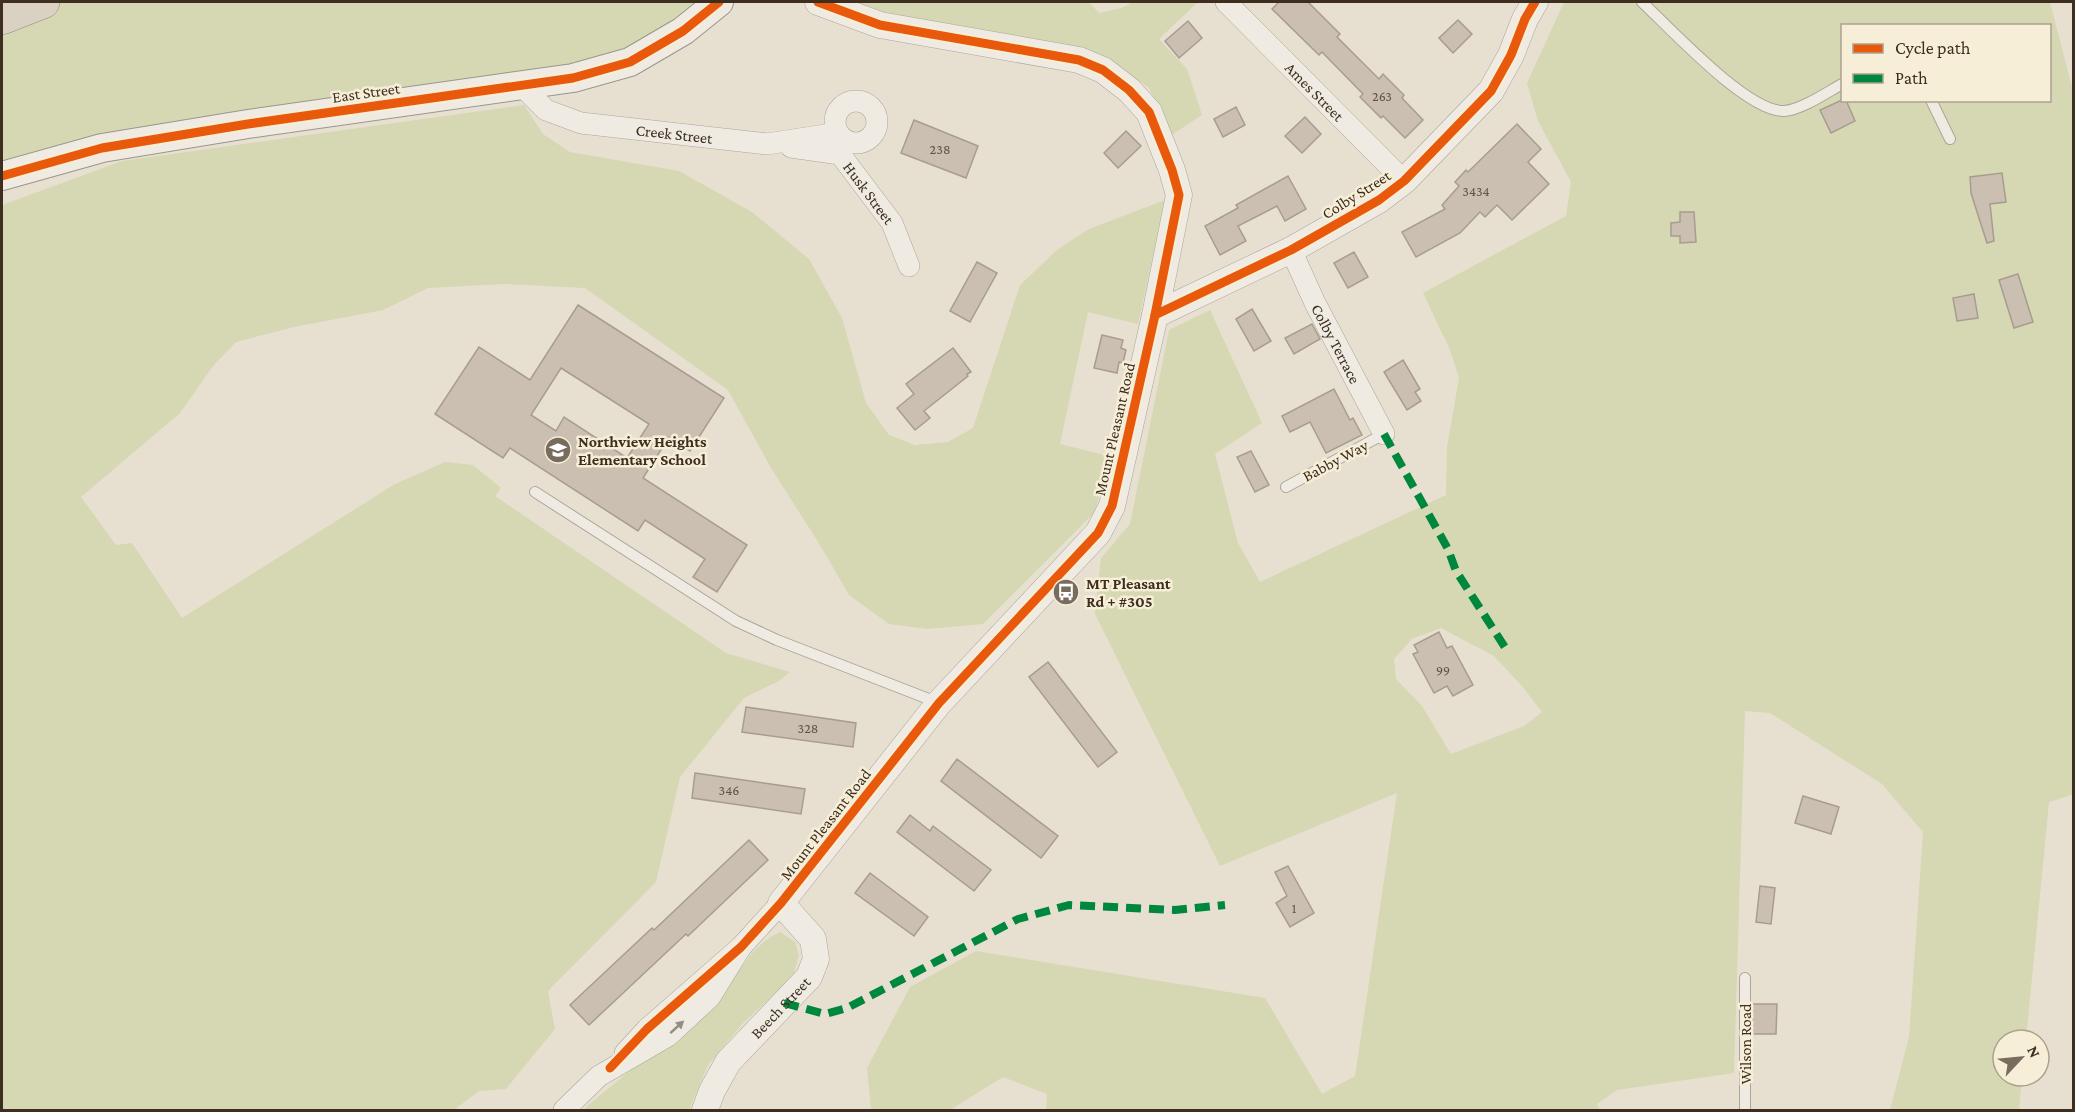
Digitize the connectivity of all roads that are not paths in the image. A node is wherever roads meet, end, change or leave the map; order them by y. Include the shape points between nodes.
1 (43, 2) edge
2 (719, 2) edge
3 (818, 2) edge
4 (1226, 2) edge
5 (1535, 2) edge
6 (1642, 2) edge
7 (2, 18) edge
8 (1841, 85) edge
9 (522, 86) junction
10 (1932, 102) edge
11 (838, 134) dead end
12 (1950, 139) dead end
13 (767, 144) junction
14 (2, 176) edge
15 (1404, 181) junction
16 (1291, 250) junction
17 (909, 266) dead end
18 (1155, 315) junction
19 (1384, 434) joint
20 (1286, 487) dead end
21 (535, 492) dead end
22 (939, 703) junction
23 (781, 903) junction
24 (1745, 978) dead end
25 (564, 1110) edge
26 (705, 1110) edge
27 (1744, 1110) edge

1 - 7 highway
2 - 9 main road, East Street via 683,31 630,62 573,78
3 - 18 street, Mount Pleasant Road via 880,25 1079,60 1103,70 1129,90 1149,112 1179,195
4 - 15 street, Ames Street
5 - 15 street, Colby Street via 1491,91
6 - 8 lane via 1733,87 1767,107 1795,109
9 - 13 street, Creek Street via 546,110 580,123
9 - 14 main road, East Street via 102,148
10 - 12 lane
11 - 13 street, Creek Street
13 - 17 street, Husk Street via 840,154 892,223
15 - 16 street, Colby Street via 1379,200
16 - 18 street, Colby Street
16 - 19 street, Colby Terrace
18 - 22 street, Mount Pleasant Road via 1112,506 1098,533
19 - 20 lane, Babby Way
21 - 22 lane via 736,621
22 - 23 street, Mount Pleasant Road
23 - 25 street, Mount Pleasant Road via 741,947 647,1029
23 - 26 street, Beech Street via 813,939 816,959 809,977 728,1062
24 - 27 lane, Wilson Road

